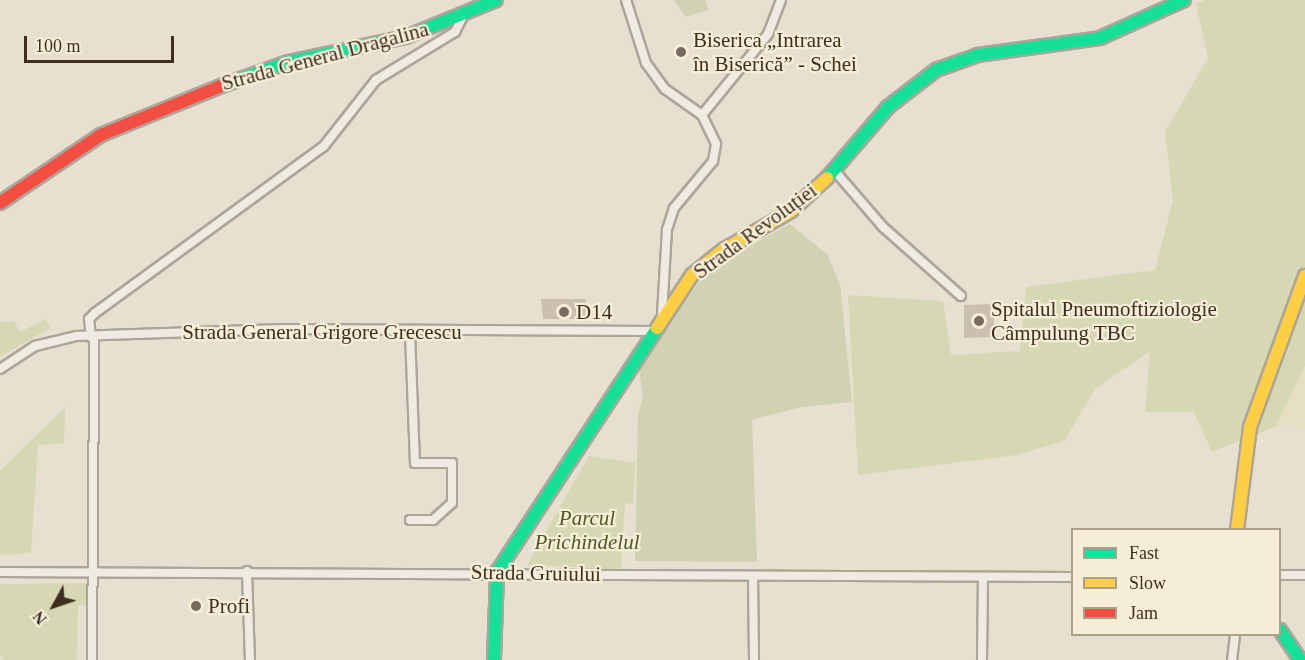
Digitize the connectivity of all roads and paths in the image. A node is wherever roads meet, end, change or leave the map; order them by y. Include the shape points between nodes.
1 (496, 0) edge
2 (626, 0) edge
3 (781, 0) edge
4 (1184, 0) edge
5 (476, 4) edge
6 (464, 14) junction
7 (702, 115) junction
8 (834, 170) junction
9 (0, 203) edge
10 (1305, 276) edge
11 (961, 296) dead end
12 (662, 315) junction
13 (411, 330) junction
14 (652, 331) junction
15 (93, 336) junction
16 (0, 369) edge
17 (410, 520) dead end
18 (1237, 528) edge
19 (95, 570) junction
20 (247, 571) junction
21 (0, 572) edge
22 (497, 572) junction
23 (1281, 575) edge
24 (1305, 575) edge
25 (753, 577) junction
26 (983, 577) junction
27 (1071, 577) edge
28 (1281, 632) edge
29 (1235, 636) edge
30 (92, 660) edge
31 (250, 660) edge
32 (494, 660) edge
33 (754, 660) edge
34 (982, 660) edge
35 (1232, 660) edge
36 (1300, 660) edge

1 - 5 street, Strada General Dragalina
2 - 7 street via 646,63 665,89
3 - 7 street via 768,34
4 - 8 street, Strada Revoluției via 1101,38 978,56 936,70 888,106
5 - 6 street, Strada General Dragalina
6 - 9 street, Strada General Dragalina via 406,37 288,62 163,106 101,135
6 - 15 street via 455,32 376,80 324,146 95,313 89,319
7 - 12 street via 716,144 713,161 674,208 663,252
8 - 11 street via 884,227
8 - 12 street, Strada Revoluției via 791,211 704,263
10 - 18 street via 1250,427
12 - 14 street, Strada Revoluției
13 - 14 street, Strada General Grigore Grecescu
13 - 15 street, Strada General Grigore Grecescu via 284,328
13 - 17 street via 415,463 452,463 452,503 433,520
14 - 22 street, Strada Revoluției
15 - 16 street, Strada General Grigore Grecescu via 56,338
15 - 19 street
19 - 20 street, Strada Gruiului
19 - 21 street, Strada Gruiului
19 - 30 street
20 - 22 street, Strada Gruiului
20 - 31 street
22 - 25 street, Strada Gruiului
22 - 32 street
23 - 24 street
25 - 26 street, Strada Gruiului
25 - 33 street
26 - 27 street, Strada Gruiului
26 - 34 street
28 - 36 street
29 - 35 street

